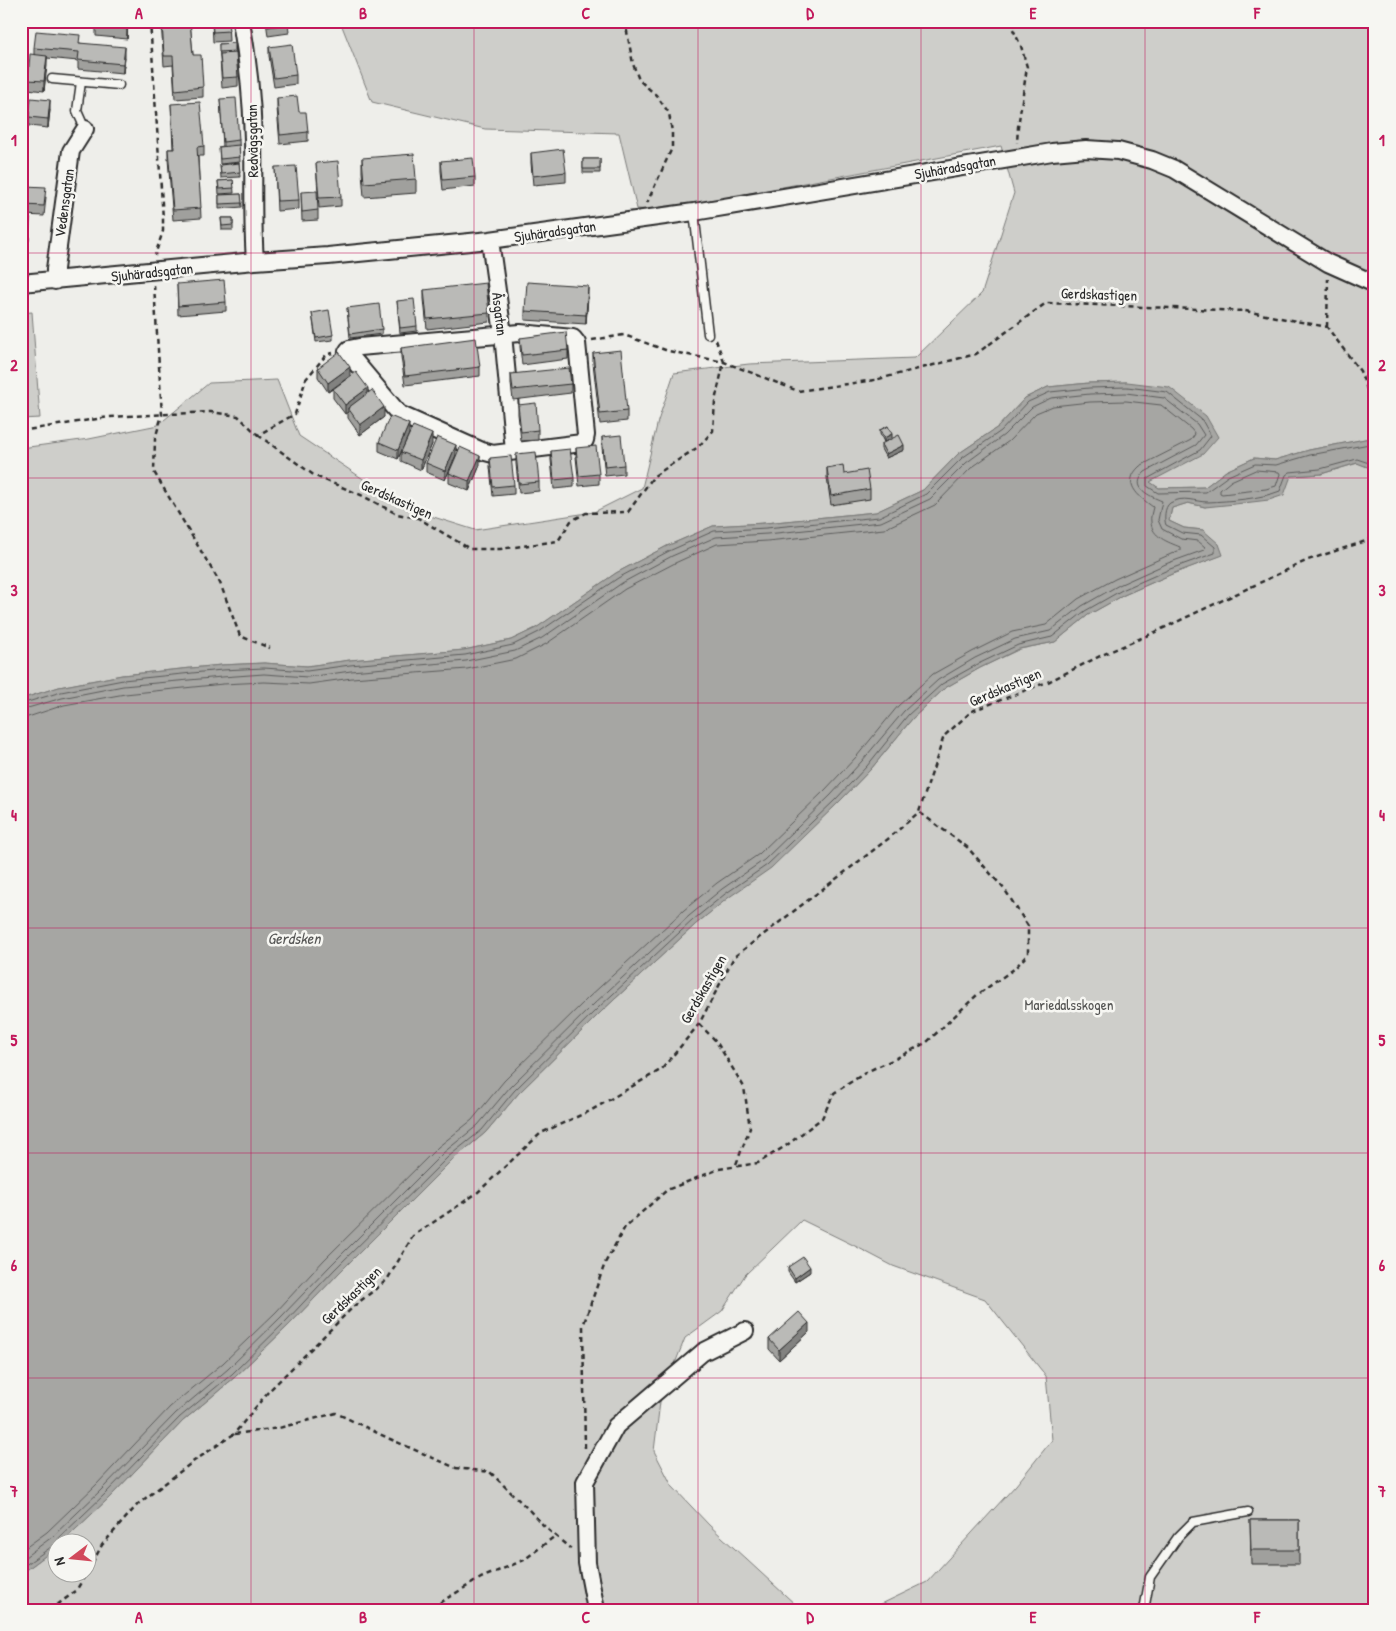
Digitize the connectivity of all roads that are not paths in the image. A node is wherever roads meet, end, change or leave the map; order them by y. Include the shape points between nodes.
1 (242, 21) edge
2 (52, 79) dead end
3 (80, 82) junction
4 (119, 85) dead end
5 (85, 129) joint
6 (694, 212) junction
7 (490, 240) junction
8 (255, 261) junction
9 (55, 281) junction
10 (21, 283) edge
11 (1375, 284) edge
12 (503, 334) junction
13 (708, 334) road end
14 (514, 452) junction
15 (745, 1331) dead end
16 (1248, 1512) dead end
17 (596, 1610) edge
18 (1144, 1610) edge

1 - 8 street, Redvägsgatan via 252,112
2 - 3 lane
3 - 4 lane
3 - 5 lane via 77,111
5 - 9 street, Vedensgatan via 71,151
6 - 7 street, Sjuhäradsgatan
6 - 11 street, Sjuhäradsgatan via 1021,156 1086,149 1118,151 1174,170 1328,263
6 - 13 lane
7 - 8 street, Sjuhäradsgatan
7 - 12 street, Åsgatan
8 - 9 street, Sjuhäradsgatan
9 - 10 street, Sjuhäradsgatan
12 - 14 street, Åsgatan
12 - 14 street via 572,338 577,343 586,435 586,440 578,444
12 - 14 street via 360,347 347,352 399,414 482,452
15 - 17 street via 703,1352 616,1426 585,1482 587,1563
16 - 18 lane via 1193,1522 1178,1537 1150,1577

